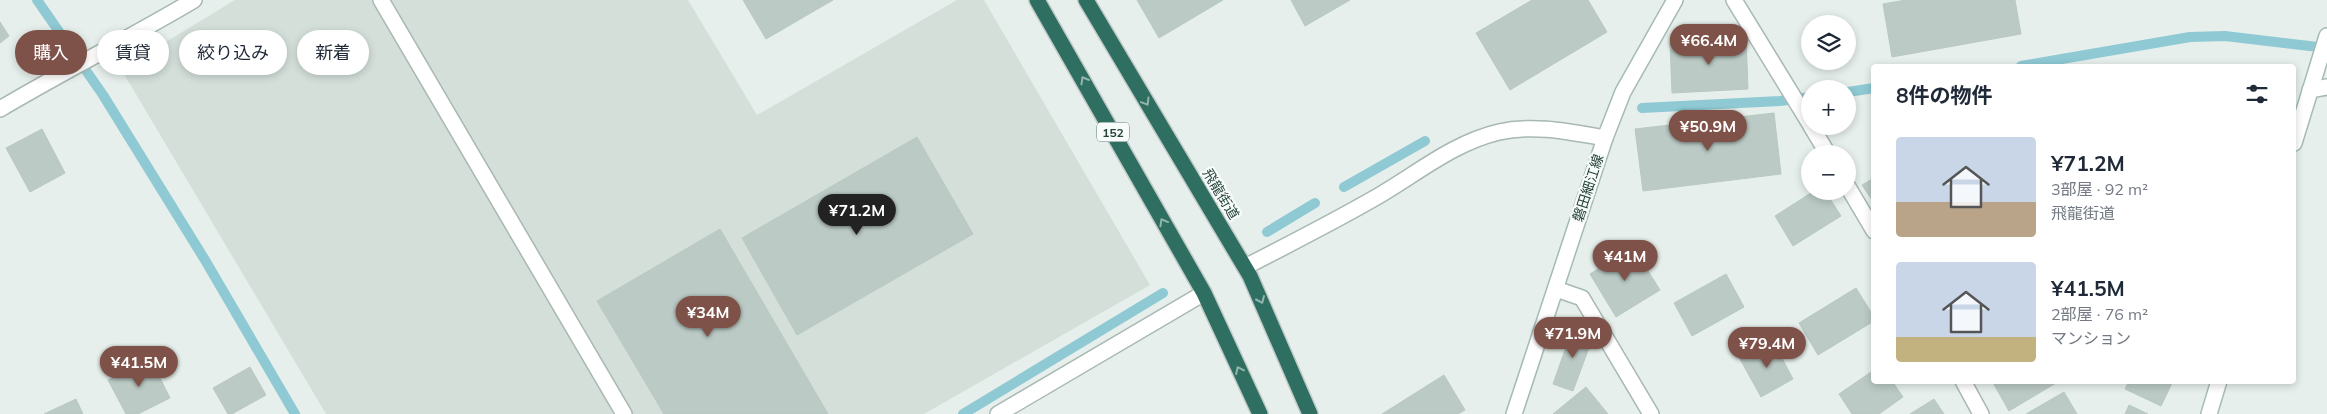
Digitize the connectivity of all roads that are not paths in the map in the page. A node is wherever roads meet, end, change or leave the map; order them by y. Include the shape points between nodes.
1 (194, 0) edge
2 (381, 0) edge
3 (1037, 0) edge
4 (1086, 0) edge
5 (1675, 0) edge
6 (1734, 0) edge
7 (2327, 36) edge
8 (2327, 86) edge
9 (2310, 90) junction
10 (0, 109) edge
11 (1801, 110) edge
12 (2296, 136) edge
13 (1605, 138) junction
14 (1856, 200) edge
15 (1871, 226) edge
16 (1242, 262) junction
17 (1200, 287) junction
18 (1556, 289) junction
19 (1964, 384) edge
20 (2218, 384) edge
21 (624, 414) edge
22 (998, 414) edge
23 (1260, 414) edge
24 (1310, 414) edge
25 (1514, 414) edge
26 (1651, 414) edge
27 (1982, 414) edge
28 (2209, 414) edge

1 - 10 street
2 - 21 street
17 -> 3 highway, 152
4 -> 16 highway, 飛龍街道
5 - 13 street, 磐田細江線 via 1623,92
6 - 11 street
7 - 9 street
8 - 9 street
9 - 12 street
13 - 16 street via 1549,128 1501,131 1483,136 1434,160 1374,198
13 - 18 street, 磐田細江線
14 - 15 street
16 -> 24 highway, 飛龍街道
17 - 22 street
23 -> 17 highway, 152
18 - 25 street, 磐田細江線
18 - 26 street via 1582,298
19 - 27 street
20 - 28 street

